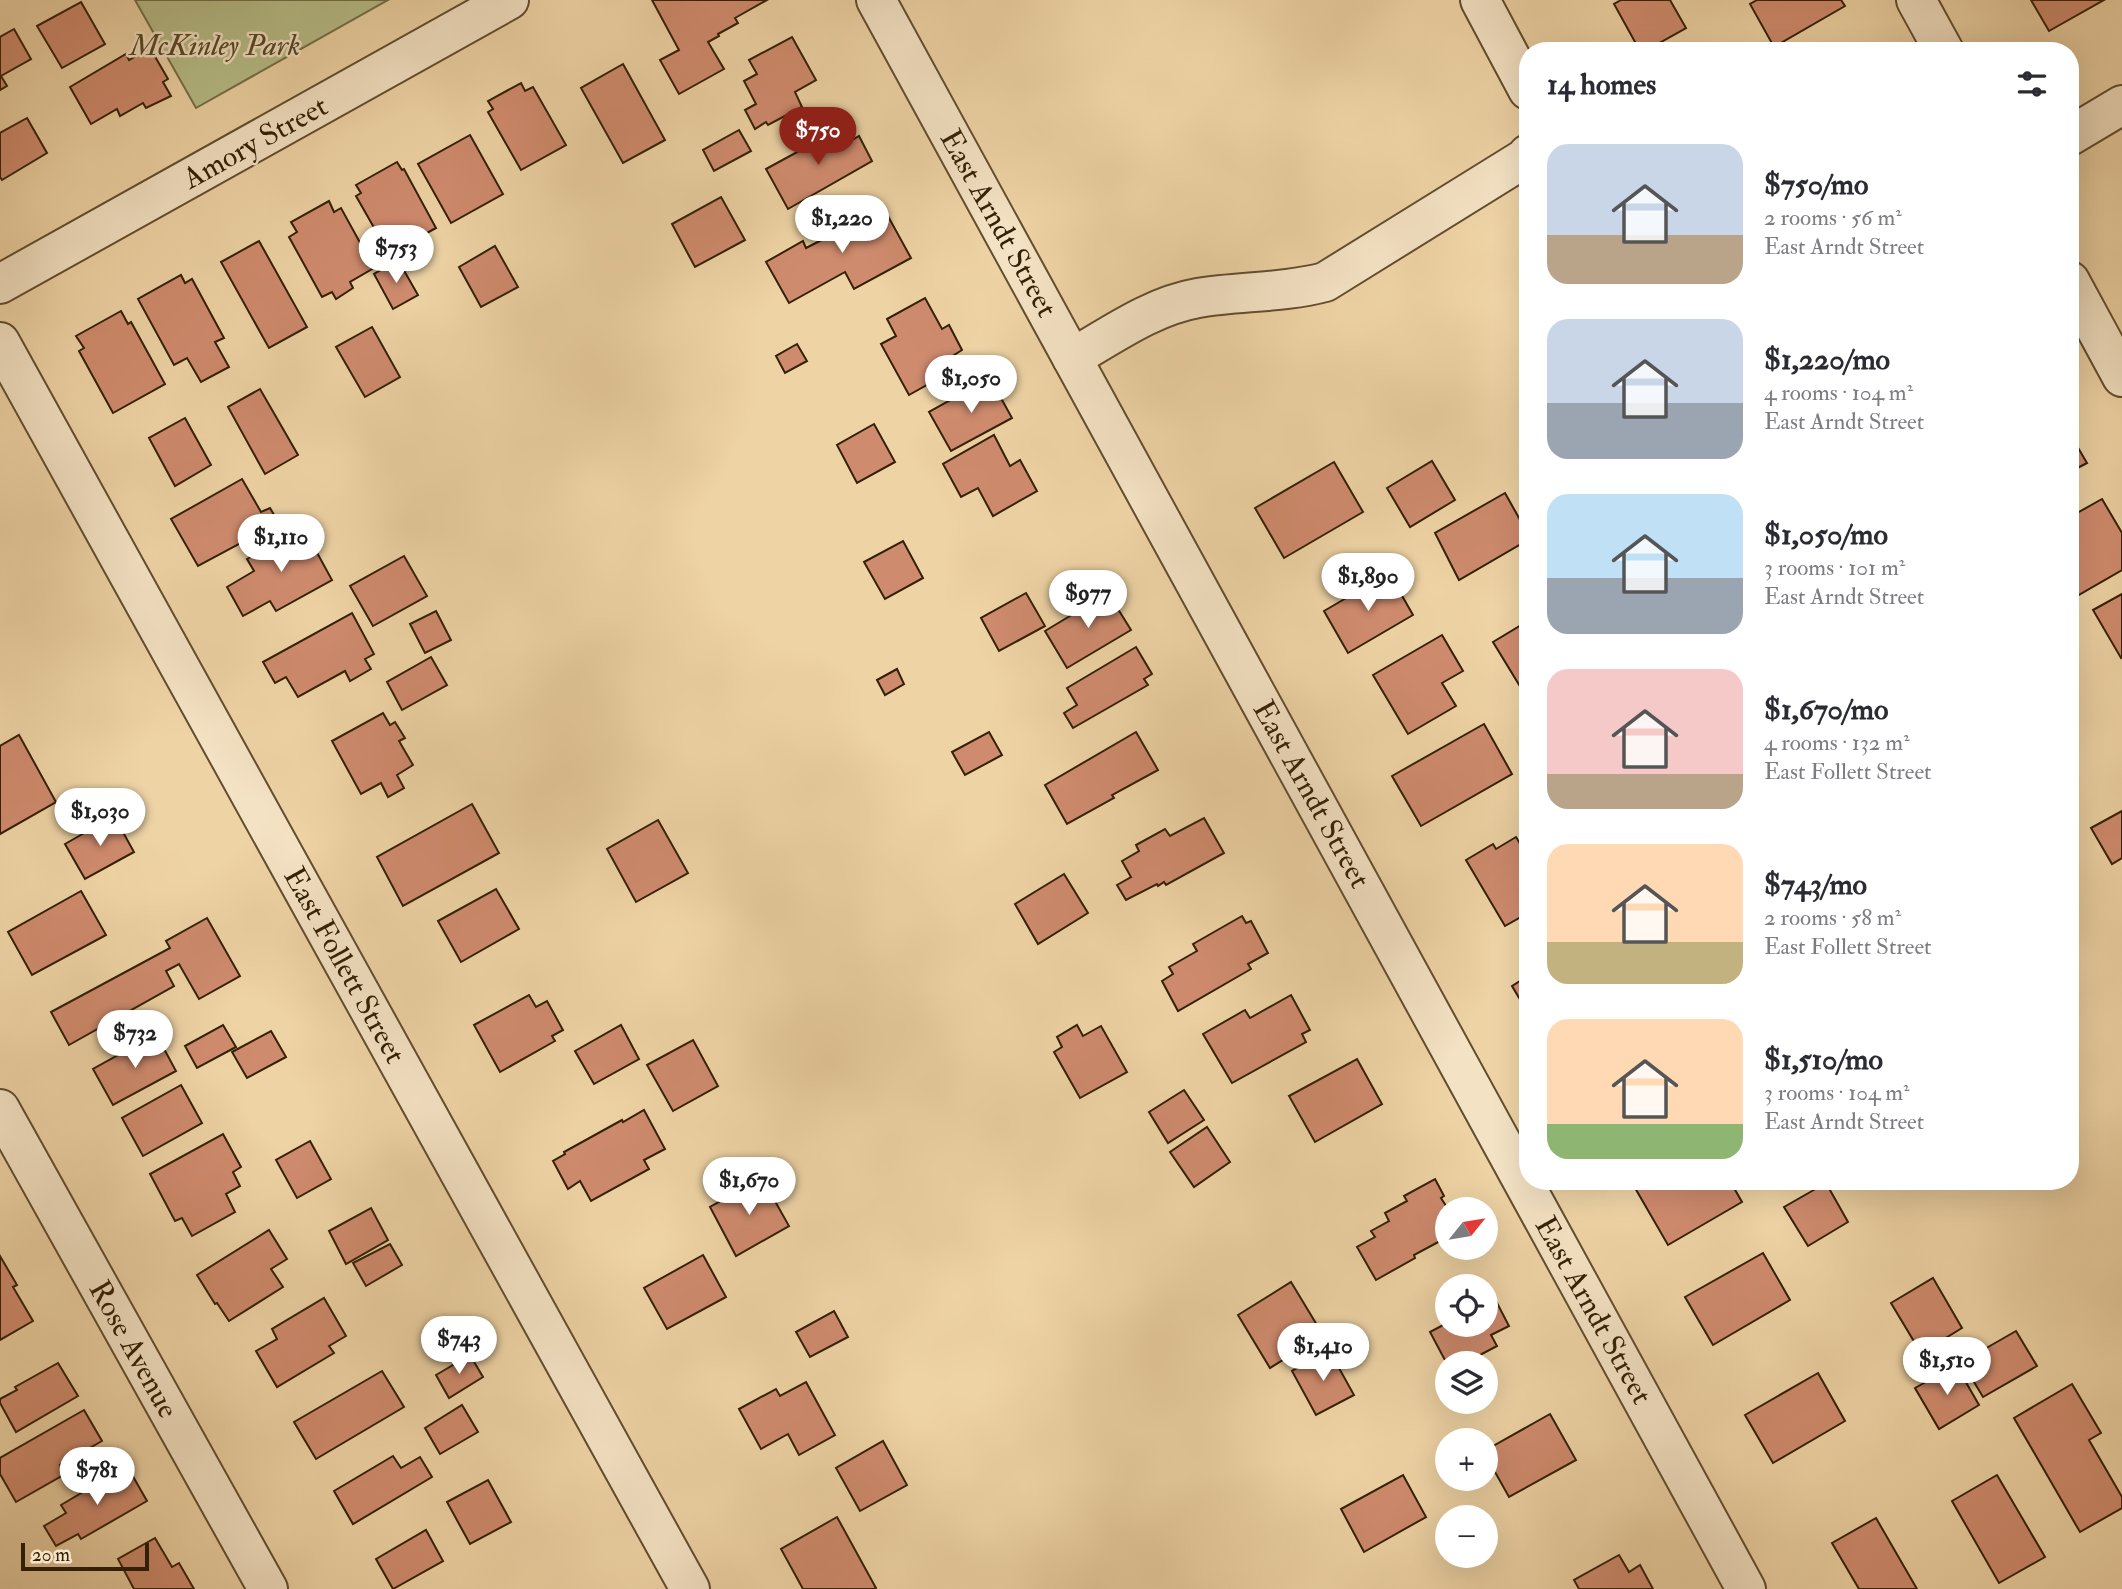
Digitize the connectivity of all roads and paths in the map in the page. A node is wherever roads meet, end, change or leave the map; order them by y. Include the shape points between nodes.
1 (509, 0) edge
2 (877, 0) edge
3 (1480, 0) edge
4 (1916, 0) edge
5 (1939, 42) edge
6 (1519, 73) edge
7 (2122, 105) edge
8 (2079, 131) edge
9 (1519, 162) edge
10 (0, 284) edge
11 (2079, 298) edge
12 (0, 342) edge
13 (1072, 358) junction
14 (2122, 377) edge
15 (0, 1109) edge
16 (1519, 1174) edge
17 (1528, 1190) edge
18 (268, 1589) edge
19 (690, 1589) edge
20 (1746, 1589) edge

1 - 10 street, Amory Street
2 - 13 street, East Arndt Street
3 - 6 street
4 - 5 street
7 - 8 street
9 - 13 street via 1325,282 1171,305
11 - 14 street
12 - 19 street, East Follett Street
13 - 16 street, East Arndt Street
15 - 18 street, Rose Avenue
17 - 20 street, East Arndt Street

